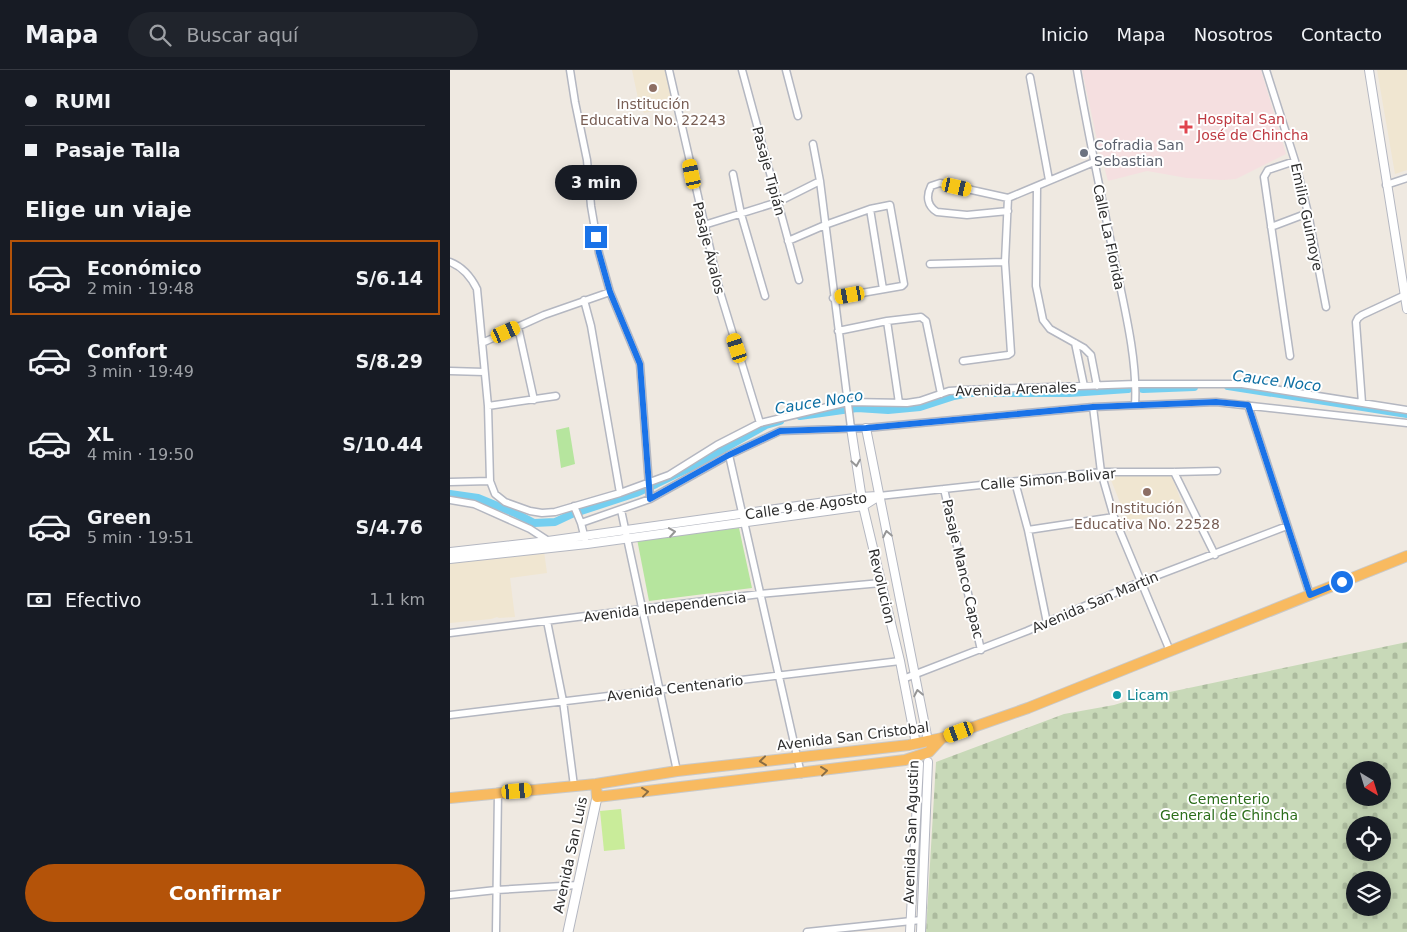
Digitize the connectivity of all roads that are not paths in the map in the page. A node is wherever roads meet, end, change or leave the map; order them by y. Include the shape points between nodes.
1 (570, 70) edge
2 (669, 70) edge
3 (742, 70) edge
4 (786, 70) edge
5 (1076, 70) edge
6 (1266, 70) edge
7 (1368, 70) edge
8 (1030, 77) dead end
9 (798, 116) dead end
10 (813, 144) dead end
11 (1295, 161) junction
12 (1094, 162) junction
13 (733, 174) dead end
14 (1407, 178) edge
15 (1049, 180) junction
16 (820, 181) junction
17 (1386, 185) junction
18 (1037, 187) junction
19 (1008, 198) junction
20 (778, 202) junction
21 (870, 209) junction
22 (1008, 211) junction
23 (1308, 213) junction
24 (741, 214) junction
25 (704, 225) junction
26 (825, 225) junction
27 (1271, 227) junction
28 (788, 240) junction
29 (450, 262) edge
30 (1004, 262) junction
31 (930, 264) dead end
32 (799, 280) dead end
33 (882, 289) junction
34 (610, 292) junction
35 (1405, 295) junction
36 (765, 296) dead end
37 (833, 298) junction
38 (584, 300) junction
39 (1326, 307) dead end
40 (1407, 309) edge
41 (887, 321) junction
42 (518, 326) junction
43 (838, 331) junction
44 (482, 343) junction
45 (1075, 343) junction
46 (1290, 356) dead end
47 (964, 361) dead end
48 (450, 372) edge
49 (484, 372) junction
50 (1136, 384) junction
51 (1084, 386) junction
52 (1097, 386) junction
53 (941, 394) junction
54 (556, 396) dead end
55 (534, 400) junction
56 (848, 403) junction
57 (900, 403) junction
58 (1362, 403) junction
59 (1135, 404) junction
60 (1248, 405) junction
61 (488, 406) junction
62 (1093, 407) junction
63 (1407, 410) edge
64 (760, 423) junction
65 (1407, 423) edge
66 (851, 428) junction
67 (866, 428) junction
68 (729, 455) junction
69 (1217, 470) dead end
70 (1101, 472) junction
71 (1174, 472) junction
72 (490, 481) junction
73 (450, 482) edge
74 (1014, 482) junction
75 (649, 486) junction
76 (944, 489) junction
77 (620, 493) junction
78 (879, 496) junction
79 (861, 497) junction
80 (650, 499) junction
81 (450, 500) edge
82 (863, 506) junction
83 (575, 509) junction
84 (621, 510) junction
85 (1114, 517) junction
86 (743, 518) junction
87 (580, 522) junction
88 (1287, 526) junction
89 (1028, 530) junction
90 (625, 535) junction
91 (586, 540) junction
92 (548, 541) junction
93 (557, 547) junction
94 (450, 552) edge
95 (1214, 555) junction
96 (1407, 556) edge
97 (450, 559) edge
98 (1140, 582) junction
99 (881, 583) junction
100 (760, 594) junction
101 (1310, 595) junction
102 (643, 610) junction
103 (547, 621) junction
104 (1047, 622) junction
105 (450, 633) edge
106 (981, 650) junction
107 (1170, 651) junction
108 (900, 661) junction
109 (915, 675) junction
110 (779, 676) junction
111 (903, 679) junction
112 (659, 689) junction
113 (563, 701) junction
114 (450, 715) edge
115 (942, 738) junction
116 (928, 741) junction
117 (916, 744) junction
118 (797, 757) junction
119 (923, 758) junction
120 (702, 768) junction
121 (677, 771) junction
122 (801, 774) junction
123 (596, 784) junction
124 (705, 784) junction
125 (574, 786) junction
126 (498, 792) junction
127 (597, 797) junction
128 (450, 798) edge
129 (578, 884) junction
130 (496, 890) junction
131 (450, 895) edge
132 (922, 920) junction
133 (911, 921) junction
134 (496, 932) edge
135 (568, 932) edge
136 (807, 932) edge
137 (910, 932) edge
138 (921, 932) edge

1 - 34 street via 587,160 599,253
2 - 25 street, Pasaje Ávalos
3 - 20 street, Pasaje Tipián
4 - 9 street
5 - 12 street, Calle La Florida
6 - 11 street, Emilio Guimoye
7 - 17 street
8 - 15 street
10 - 16 street
11 - 23 street, Emilio Guimoye
11 - 27 street via 1265,173
12 - 15 street
12 - 50 street, Calle La Florida via 1124,307
13 - 24 street
14 - 17 street
15 - 18 street
16 - 20 street
16 - 26 street
17 - 35 street
18 - 19 street
18 - 45 street via 1036,286 1043,320 1050,330
19 - 22 street
19 - 22 street via 940,183 930,186 927,196 929,204 937,212 967,215
20 - 24 street
20 - 28 street, Pasaje Tipián
21 - 26 street
21 - 33 street
21 - 33 street via 892,207 905,282 902,286
22 - 30 street
23 - 27 street
23 - 39 street, Emilio Guimoye
24 - 25 street
24 - 36 street
25 - 64 street, Pasaje Ávalos via 720,292
26 - 28 street
26 - 37 street
27 - 46 street
28 - 32 street, Pasaje Tipián
29 - 44 street via 472,278 477,288
30 - 31 street
30 - 47 street via 1011,353
33 - 37 street
34 - 38 street
34 - 75 street via 640,364
35 - 40 street
35 - 58 street via 1362,315 1356,322
37 - 43 street
38 - 42 street
38 - 77 street
41 - 43 street
41 - 53 street via 921,317 926,321
41 - 57 street
42 - 44 street
42 - 55 street
43 - 56 street
44 - 49 street
45 - 51 street
45 - 52 street via 1091,355
48 - 49 street
49 - 61 street
50 - 52 street, Avenida Arenales
50 - 58 street, Avenida Arenales via 1242,384
50 - 59 street, Calle La Florida
51 - 52 street, Avenida Arenales
51 - 53 street, Avenida Arenales via 964,390
53 - 57 street, Avenida Arenales
54 - 55 street
55 - 61 street
56 - 57 street, Avenida Arenales
56 - 64 street, Avenida Arenales
56 - 66 street
58 - 63 street, Avenida Arenales
59 - 60 street, Avenida Arenales via 1216,402
59 - 62 street, Avenida Arenales
60 - 65 street, Avenida Arenales
60 - 88 street
61 - 72 street
62 - 67 street, Avenida Arenales
62 - 70 street
64 - 75 street, Avenida Arenales
66 - 67 street, Avenida Arenales
66 - 68 street, Avenida Arenales via 780,431
66 -> 79 street, Revolucion
67 - 78 street, Revolucion
68 - 80 street, Avenida Arenales
68 - 86 street
69 - 71 street, Calle Simon Bolivar
70 - 71 street, Calle Simon Bolivar
70 - 74 street, Calle Simon Bolivar
70 - 85 street
71 - 95 street
72 - 73 street
72 - 83 street, Avenida Arenales via 498,498 519,508 542,513
74 - 76 street, Calle Simon Bolivar
74 - 89 street
75 - 77 street, Avenida Arenales
75 - 80 street
76 - 78 street, Calle Simon Bolivar
76 - 106 street, Pasaje Manco Capac
77 - 83 street, Avenida Arenales
78 - 79 street, Calle 9 de Agosto
78 - 82 street, Calle 9 de Agosto
109 -> 78 street, Revolucion
79 - 82 street, Revolucion
79 - 86 street, Calle 9 de Agosto
80 - 84 street, Avenida Arenales
81 - 92 street via 474,504 530,528
82 - 86 street, Calle 9 de Agosto
82 - 99 street, Revolucion
83 - 87 street
84 - 87 street, Avenida Arenales
84 - 90 street
85 - 89 street
85 - 98 street
86 - 90 street, Calle 9 de Agosto
86 - 100 street
87 - 91 street
88 - 95 street, Avenida San Martin
88 - 101 street
89 - 104 street
90 - 91 street, Calle 9 de Agosto
90 - 102 street
91 - 92 street, Calle 9 de Agosto
91 - 93 street, Calle 9 de Agosto
92 - 93 street
92 - 94 street, Calle 9 de Agosto
93 - 97 street, Calle 9 de Agosto
95 - 98 street, Avenida San Martin
96 - 101 highway, Avenida San Cristobal
98 - 104 street, Avenida San Martin
98 - 107 street
99 - 100 street, Avenida Independencia
99 - 108 street, Revolucion
100 - 102 street, Avenida Independencia
100 - 110 street
101 - 107 highway, Avenida San Cristobal
102 - 103 street, Avenida Independencia
102 - 112 street
103 - 105 street, Avenida Independencia
103 - 113 street
104 - 106 street, Avenida San Martin
106 - 109 street, Avenida San Martin
107 - 115 highway, Avenida San Cristobal via 1028,708
108 - 110 street, Avenida Centenario
108 - 111 street, Revolucion
109 - 111 street, Avenida San Martin
116 -> 109 street, Revolucion
110 - 112 street, Avenida Centenario
110 - 118 street
111 - 117 street, Revolucion
112 - 113 street, Avenida Centenario
112 - 121 street
113 - 114 street, Avenida Centenario
113 - 125 street
115 - 116 highway, Avenida San Cristobal
115 - 119 highway, Avenida San Agustin
116 - 117 highway, Avenida San Cristobal
116 - 119 street
117 - 118 highway, Avenida San Cristobal
117 - 119 street, Avenida San Agustin
118 -> 120 highway, Avenida San Cristobal
118 - 122 street
122 -> 119 highway
119 - 132 street, Avenida San Agustin
119 - 133 street, Avenida San Agustin
120 - 121 highway, Avenida San Cristobal
120 - 124 highway
121 - 123 highway, Avenida San Cristobal
122 - 124 highway
123 - 125 highway, Avenida San Cristobal
123 - 127 highway, Avenida San Luis
127 -> 124 highway
125 - 126 highway, Avenida San Cristobal
126 - 128 highway, Avenida San Cristobal
126 - 130 street
127 - 129 main road, Avenida San Luis
129 - 130 street
129 - 135 main road, Avenida San Luis
130 - 131 street
130 - 134 street
132 - 133 street
132 - 138 street, Avenida San Agustin
133 - 136 street
133 - 137 street, Avenida San Agustin

